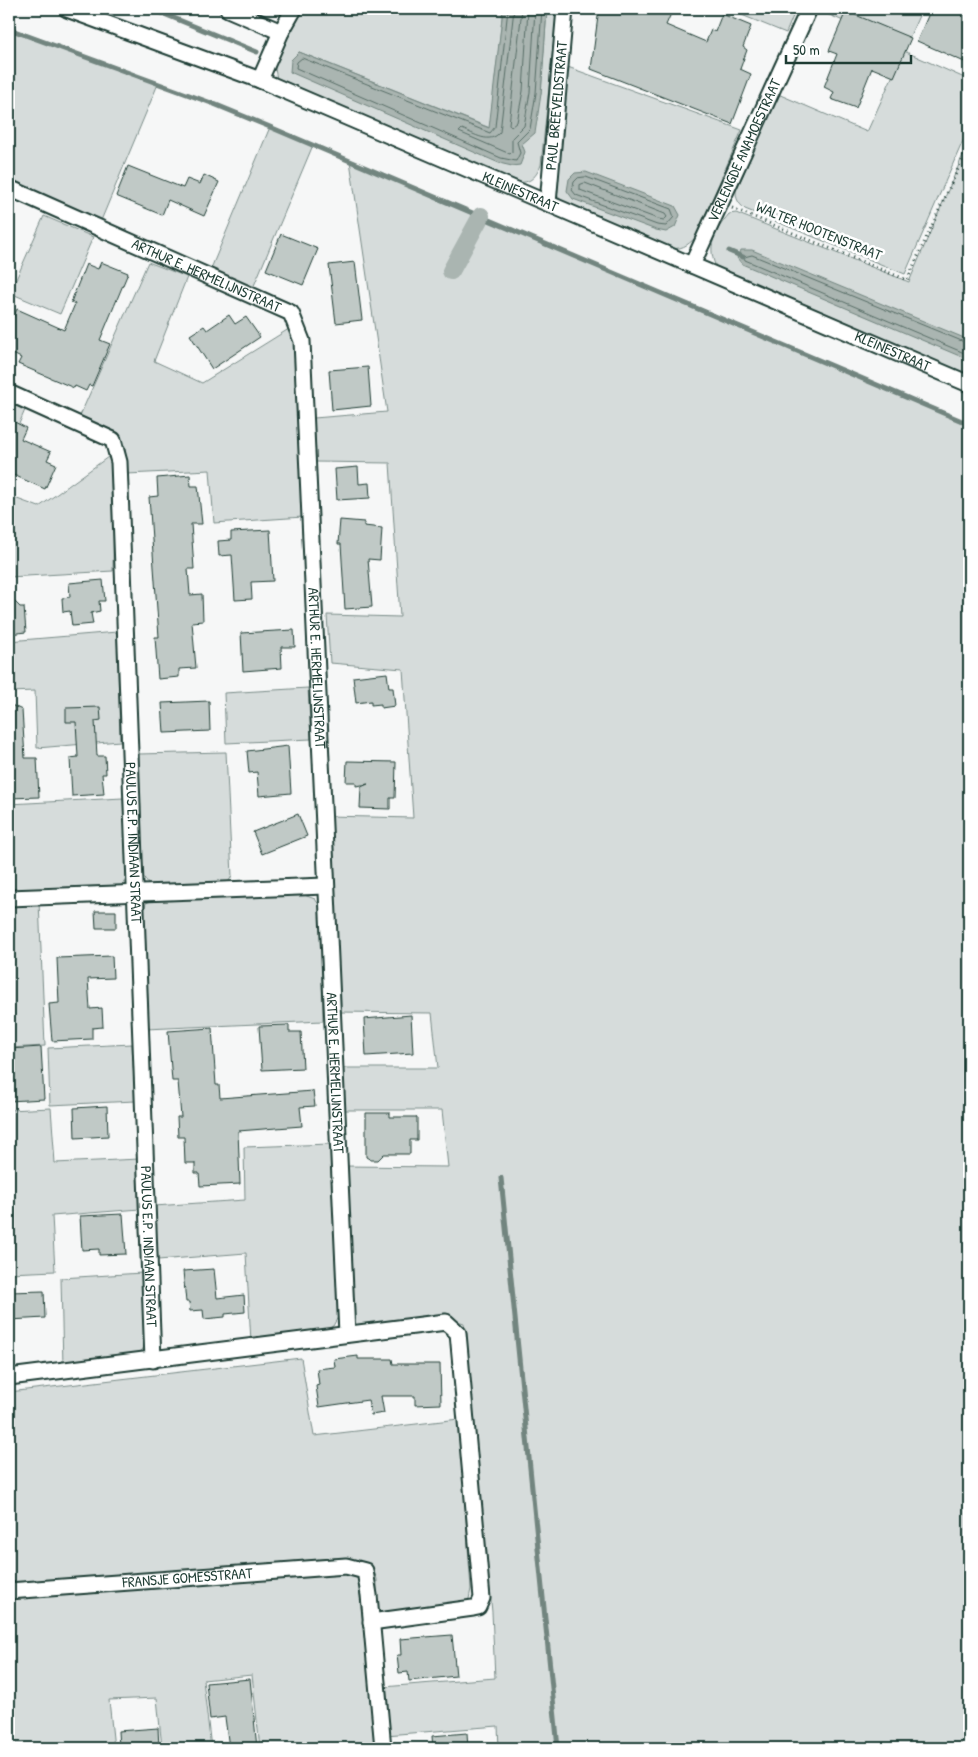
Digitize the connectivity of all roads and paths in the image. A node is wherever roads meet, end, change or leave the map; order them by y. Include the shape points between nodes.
1 (67, 9) edge
2 (228, 9) edge
3 (294, 9) edge
4 (565, 9) edge
5 (810, 9) edge
6 (281, 32) junction
7 (260, 80) junction
8 (969, 145) edge
9 (9, 188) edge
10 (548, 204) junction
11 (721, 204) junction
12 (692, 265) junction
13 (969, 384) edge
14 (9, 393) edge
15 (326, 886) junction
16 (134, 894) junction
17 (9, 898) edge
18 (347, 1334) junction
19 (152, 1360) junction
20 (9, 1377) edge
21 (9, 1591) edge
22 (371, 1622) junction
23 (383, 1748) edge

1 - 7 street, KLEINESTRAAT
2 - 6 street
3 - 6 street
4 - 10 street, PAUL BREEVELDSTRAAT
5 - 11 street, VERLENGDE ANAMOESTRAAT
6 - 7 street
7 - 10 street, KLEINESTRAAT
8 - 11 path, WALTER HOOTENSTRAAT via 908,280
9 - 15 street, ARTHUR E. HERMELIJNSTRAAT via 290,313 302,341
10 - 12 street, KLEINESTRAAT
11 - 12 street, VERLENGDE ANAMOESTRAAT
12 - 13 street, KLEINESTRAAT
14 - 16 street, PAULUS E.P. INDIAAN STRAAT via 113,440 119,462
15 - 16 street
15 - 18 street, ARTHUR E. HERMELIJNSTRAAT
16 - 17 street
16 - 19 street, PAULUS E.P. INDIAAN STRAAT
18 - 19 street
18 - 22 street via 446,1322 458,1333 482,1598 478,1607
19 - 20 street
21 - 22 street, FRANSJE GOMESSTRAAT via 346,1566 365,1571
22 - 23 street

